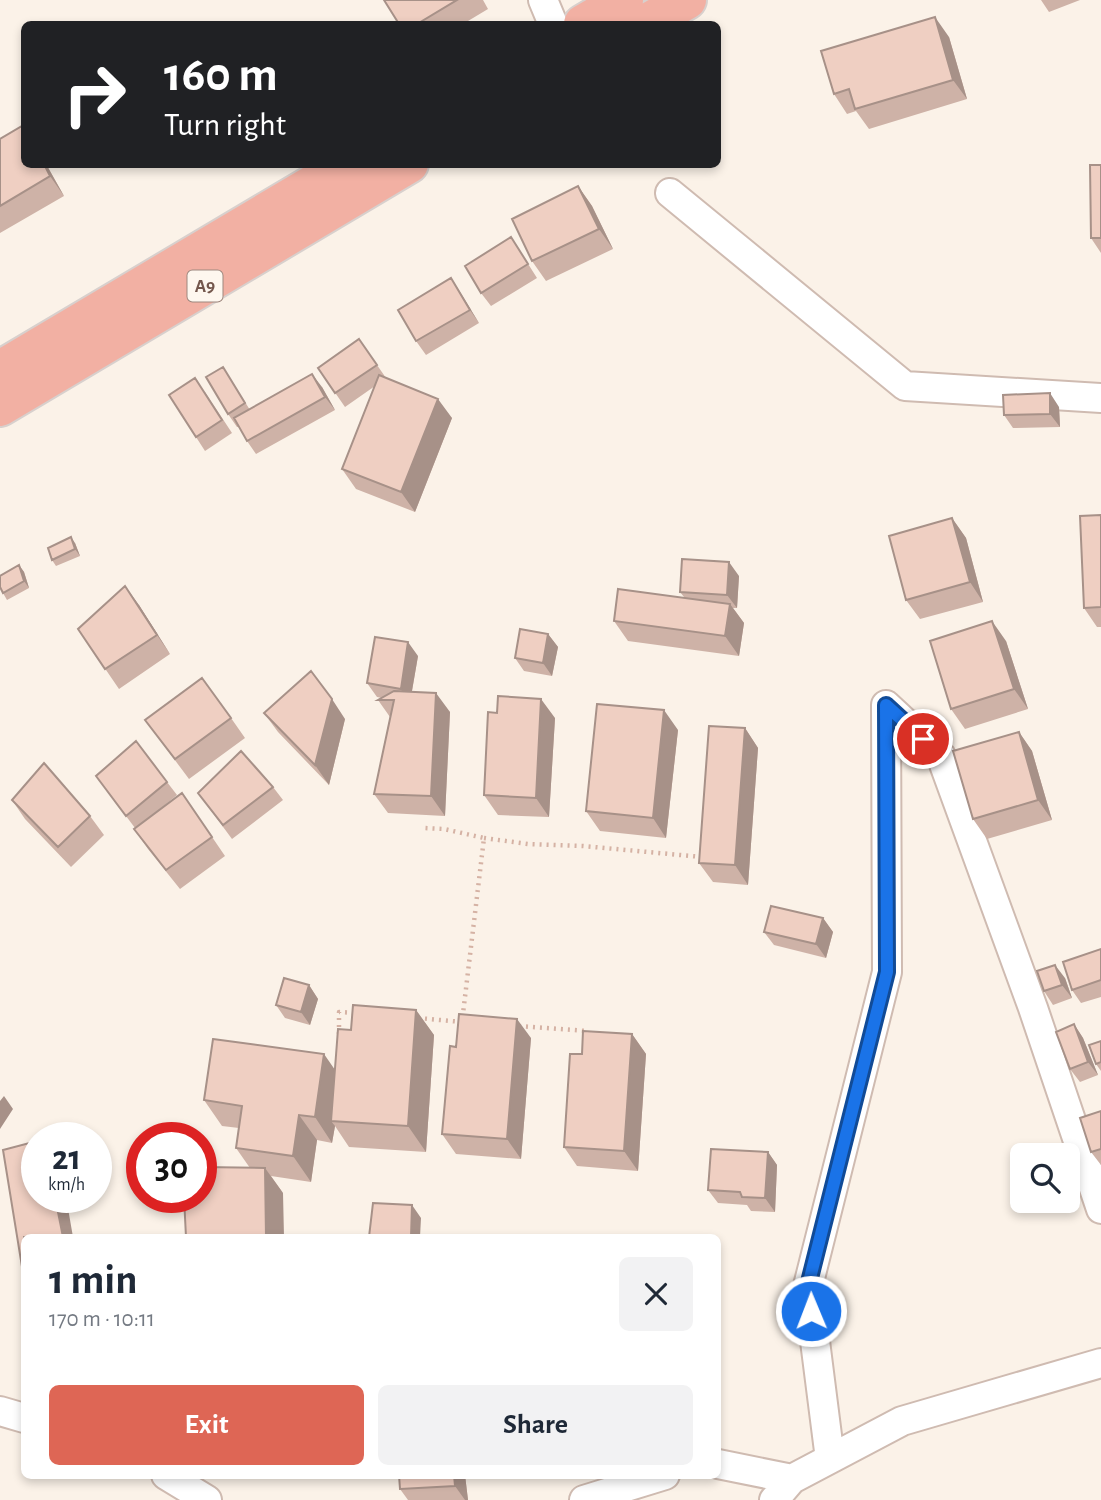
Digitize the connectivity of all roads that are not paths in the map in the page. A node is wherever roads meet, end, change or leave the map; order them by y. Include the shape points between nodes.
1 (543, 0) edge
2 (624, 0) edge
3 (687, 0) edge
4 (552, 21) edge
5 (588, 21) edge
6 (650, 21) edge
7 (340, 168) edge
8 (402, 168) edge
9 (670, 193) dead end
10 (0, 370) edge
11 (1101, 398) edge
12 (0, 407) edge
13 (1101, 1209) edge
14 (1101, 1363) edge
15 (0, 1411) edge
16 (21, 1417) edge
17 (830, 1459) junction
18 (721, 1465) edge
19 (173, 1479) edge
20 (652, 1479) edge
21 (783, 1489) edge
22 (207, 1500) edge
23 (584, 1500) edge

1 - 4 street
2 - 5 highway
3 - 6 highway
7 - 10 highway, A9
8 - 12 highway, A9
9 - 11 street via 905,386
13 - 17 street via 941,756 886,705 887,972 808,1286
14 - 17 street via 902,1421
15 - 16 street
17 - 21 street
18 - 21 street
19 - 22 street
20 - 23 street

